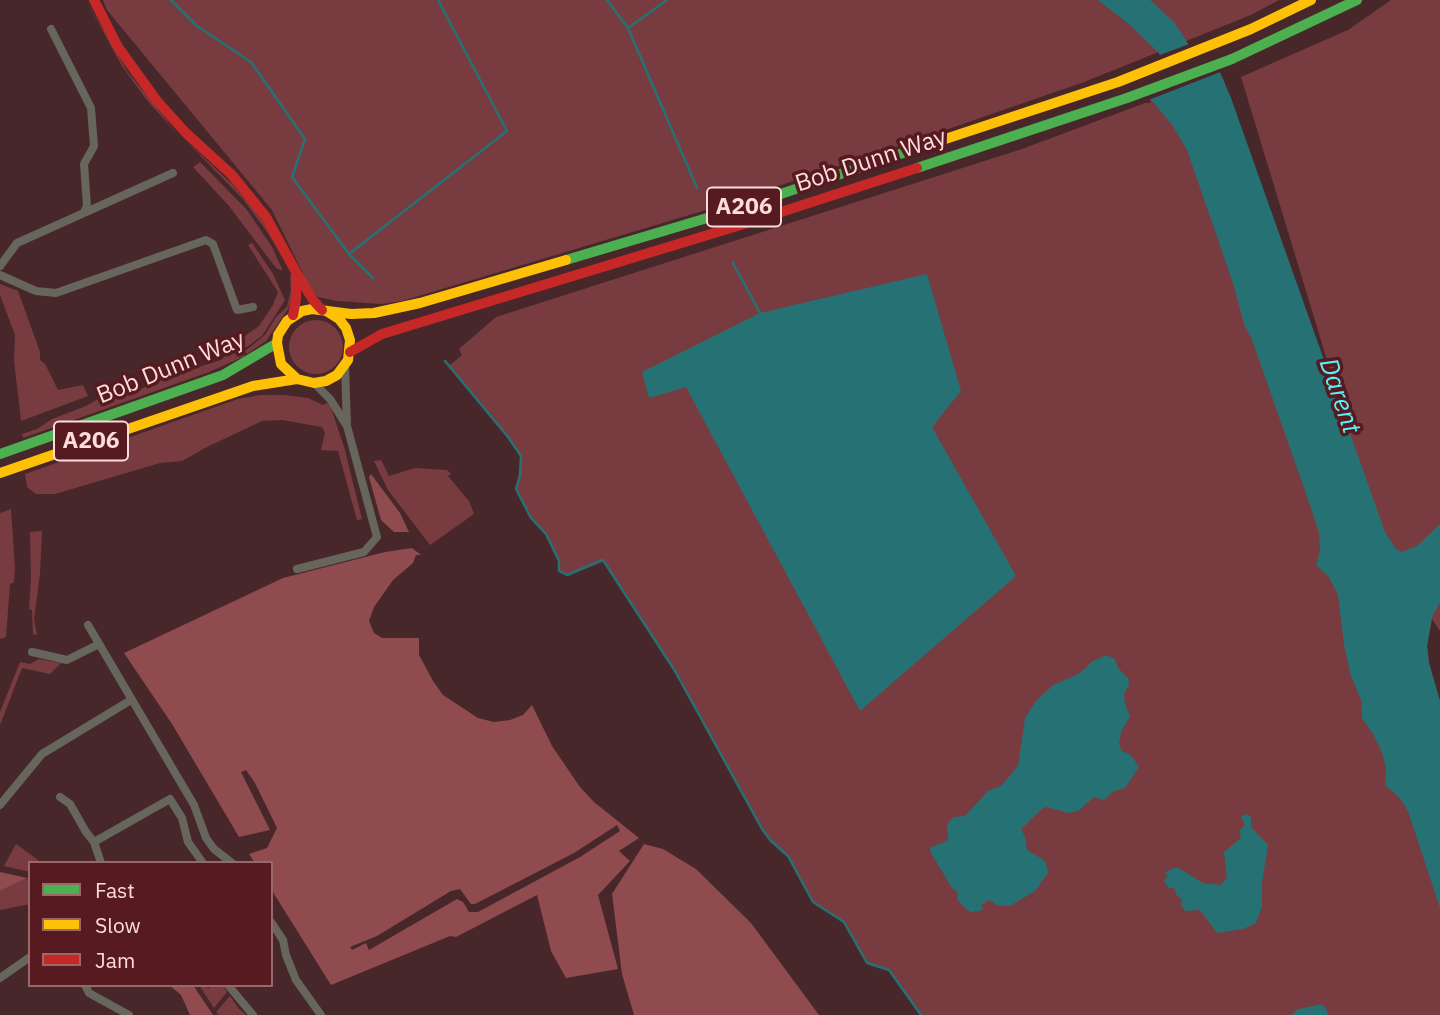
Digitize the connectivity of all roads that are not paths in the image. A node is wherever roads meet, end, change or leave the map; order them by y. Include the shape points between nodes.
1 (93, 0) edge
2 (1311, 0) edge
3 (1357, 0) edge
4 (51, 29) dead end
5 (173, 173) dead end
6 (84, 212) junction
7 (0, 266) edge
8 (296, 272) junction
9 (0, 275) edge
10 (253, 307) dead end
11 (325, 311) junction
12 (293, 315) junction
13 (277, 343) junction
14 (351, 352) junction
15 (345, 366) junction
16 (297, 379) junction
17 (314, 383) junction
18 (347, 426) junction
19 (0, 454) edge
20 (0, 473) edge
21 (297, 569) dead end
22 (88, 625) dead end
23 (99, 644) junction
24 (32, 652) dead end
25 (131, 700) junction
26 (60, 797) dead end
27 (0, 805) edge
28 (94, 842) junction
29 (100, 861) edge
30 (202, 861) edge
31 (229, 861) edge
32 (273, 925) edge
33 (28, 958) edge
34 (0, 978) edge
35 (86, 987) edge
36 (230, 987) edge
37 (129, 1015) edge
38 (253, 1015) edge
39 (321, 1015) edge

1 - 8 main road via 118,47 157,100 259,207
2 - 11 main road, Bob Dunn Way / A206 via 1222,42 1118,82 724,214 449,295 374,313
3 - 14 main road, Bob Dunn Way / A206 via 1231,59 1127,98 744,224 382,334
4 - 6 street via 91,108 94,146 84,164
5 - 6 street
6 - 7 street via 17,243
8 - 11 main road
8 - 12 main road
9 - 10 street via 36,291 56,293 206,240 213,244 237,310
11 - 12 main road via 312,309
11 - 14 main road via 346,328
12 - 13 main road via 282,327
13 - 16 main road via 281,364
13 - 19 main road, Bob Dunn Way / A206 via 223,375
14 - 15 main road
15 - 17 main road via 337,375
15 - 18 street
16 - 17 main road
16 - 20 main road, Bob Dunn Way / A206 via 253,386
17 - 18 street
18 - 21 street via 377,537 364,552
22 - 23 street
23 - 24 street via 67,660
23 - 25 street
25 - 27 street via 41,754
25 - 31 street via 194,805 206,838
26 - 28 street via 70,804
28 - 29 street
28 - 30 street via 170,799
32 - 39 street via 296,980
33 - 34 street
35 - 37 street
36 - 38 street

